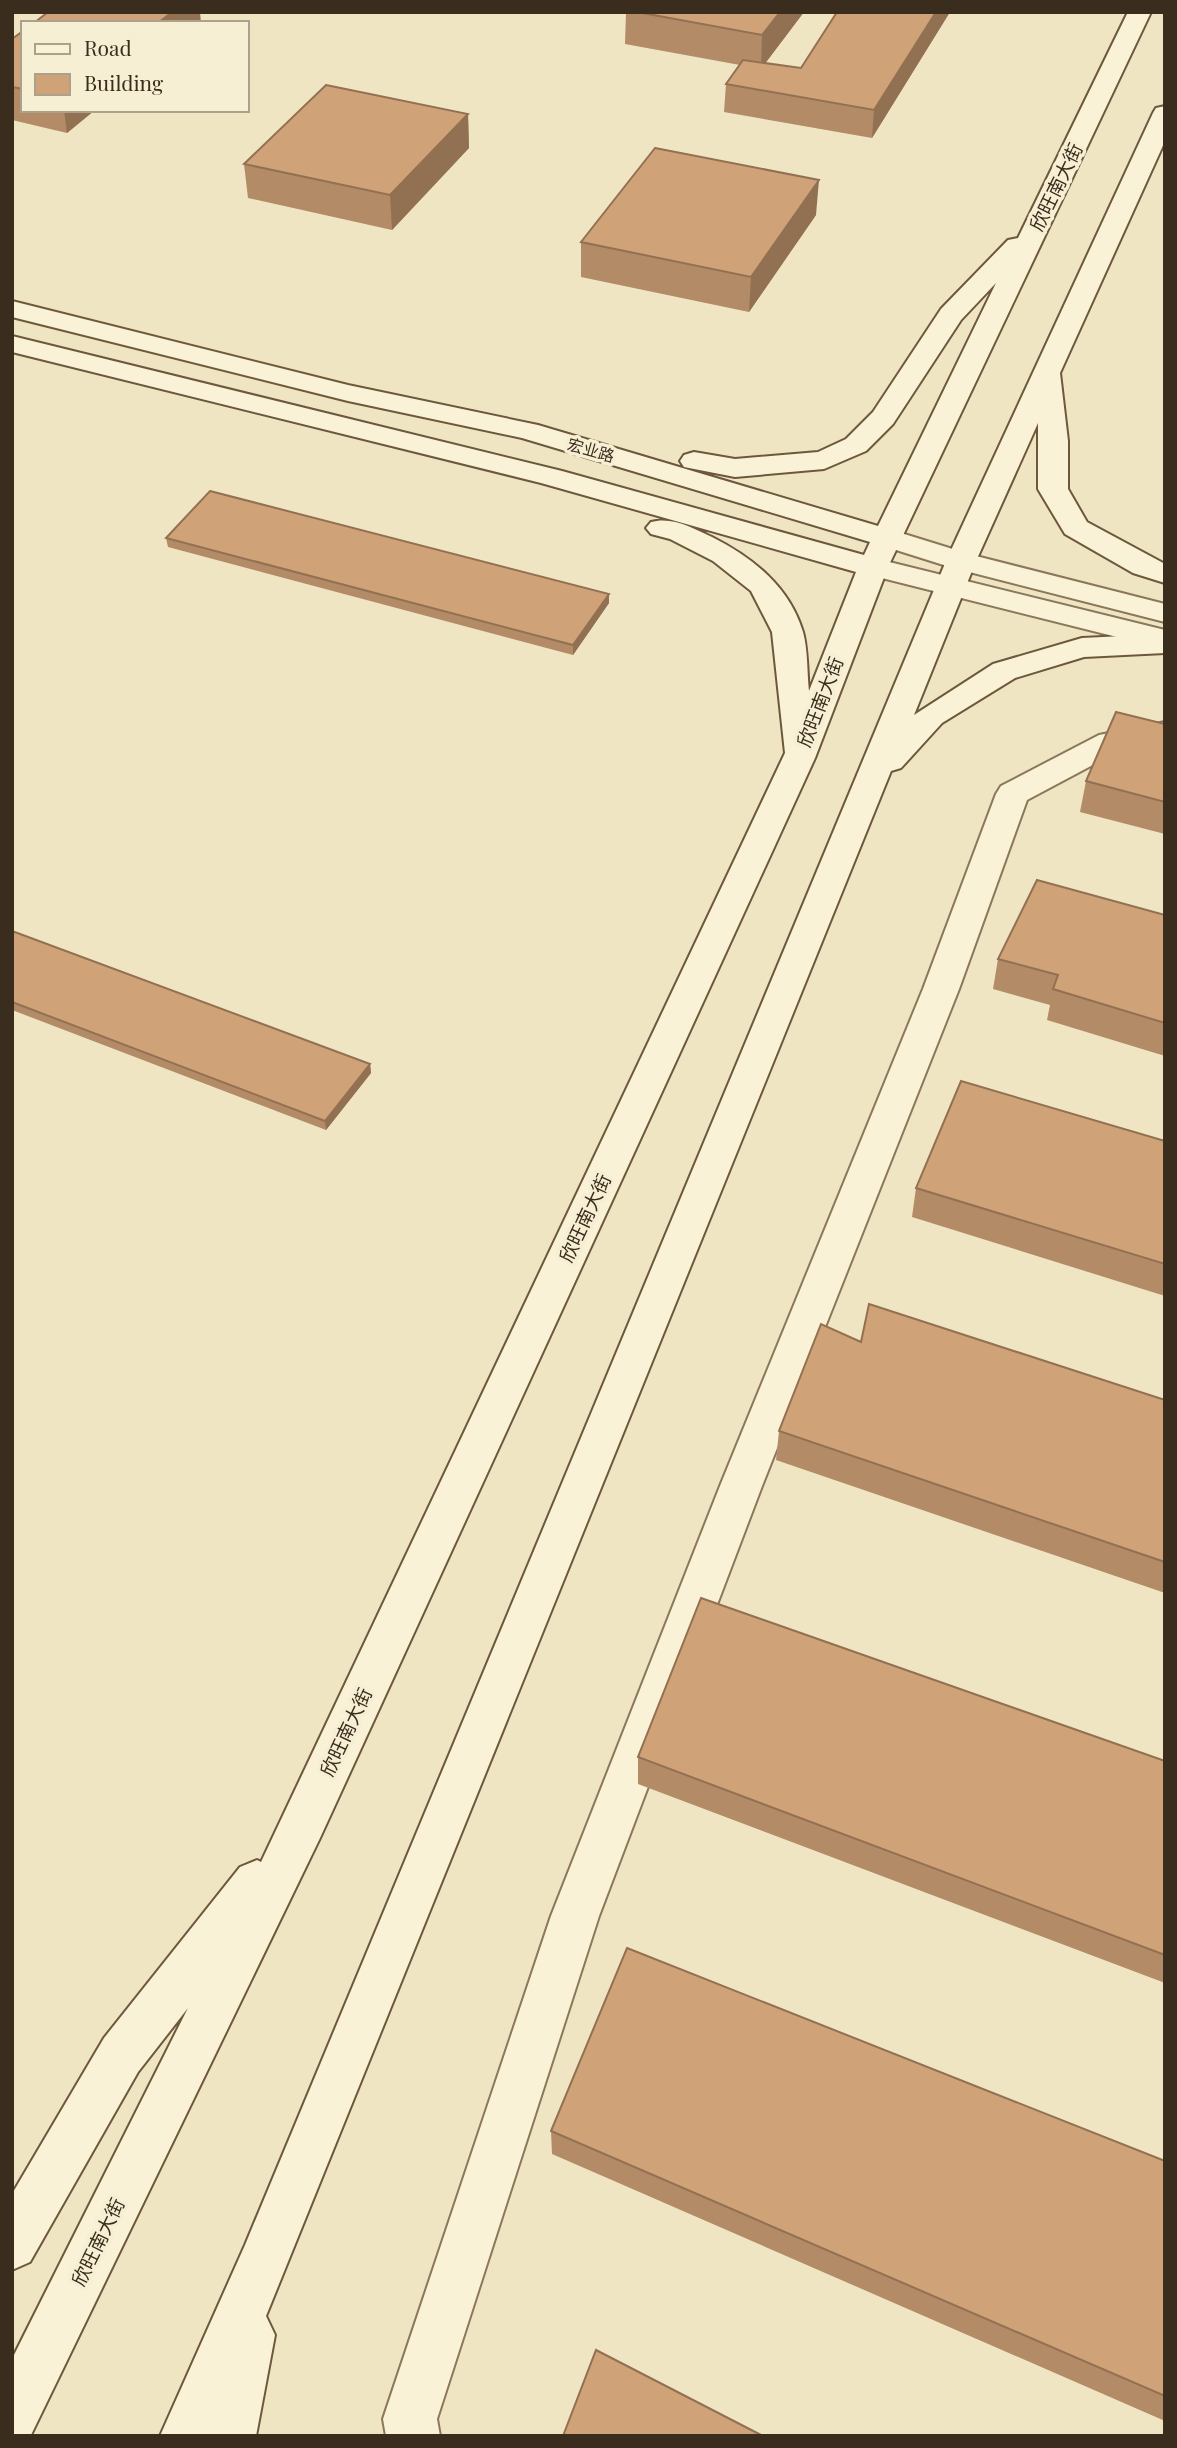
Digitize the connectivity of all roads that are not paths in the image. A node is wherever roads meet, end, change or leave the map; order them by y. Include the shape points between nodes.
1 (1140, 12) edge
2 (1165, 113) edge
3 (1040, 222) junction
4 (12, 309) edge
5 (12, 344) edge
6 (1047, 372) junction
7 (528, 431) junction
8 (422, 443) junction
9 (880, 552) junction
10 (1165, 573) edge
11 (956, 574) junction
12 (1165, 613) edge
13 (1165, 642) edge
14 (1165, 732) edge
15 (799, 758) junction
16 (874, 778) junction
17 (304, 1823) junction
18 (12, 2244) edge
19 (263, 2263) junction
20 (12, 2416) edge
21 (187, 2436) edge
22 (229, 2436) edge
23 (413, 2436) edge

1 - 3 street, 欣旺南大街
2 - 6 street
3 - 7 street via 951,315 883,418 856,445 824,460 735,468
3 - 9 street, 欣旺南大街
4 - 7 street, 宏业路 via 348,393
5 - 8 street, 宏业路
6 - 10 street via 1053,489 1075,528 1144,568
6 - 11 street
7 - 9 street, 宏业路
8 - 9 street, 宏业路 via 771,536
8 - 15 street via 513,487 681,533 724,555 764,586 787,632
9 - 11 street, 宏业路
9 - 15 street, 欣旺南大街
11 - 12 street, 宏业路
11 - 13 street, 宏业路
11 - 16 street
13 - 16 street via 1082,648 1004,671 931,716
14 - 23 street via 1110,743 1013,794 941,989 741,1486 575,1916 410,2420
15 - 17 street, 欣旺南大街
16 - 19 street
17 - 18 street via 121,2055
17 - 20 street, 欣旺南大街
19 - 21 street
19 - 22 street

